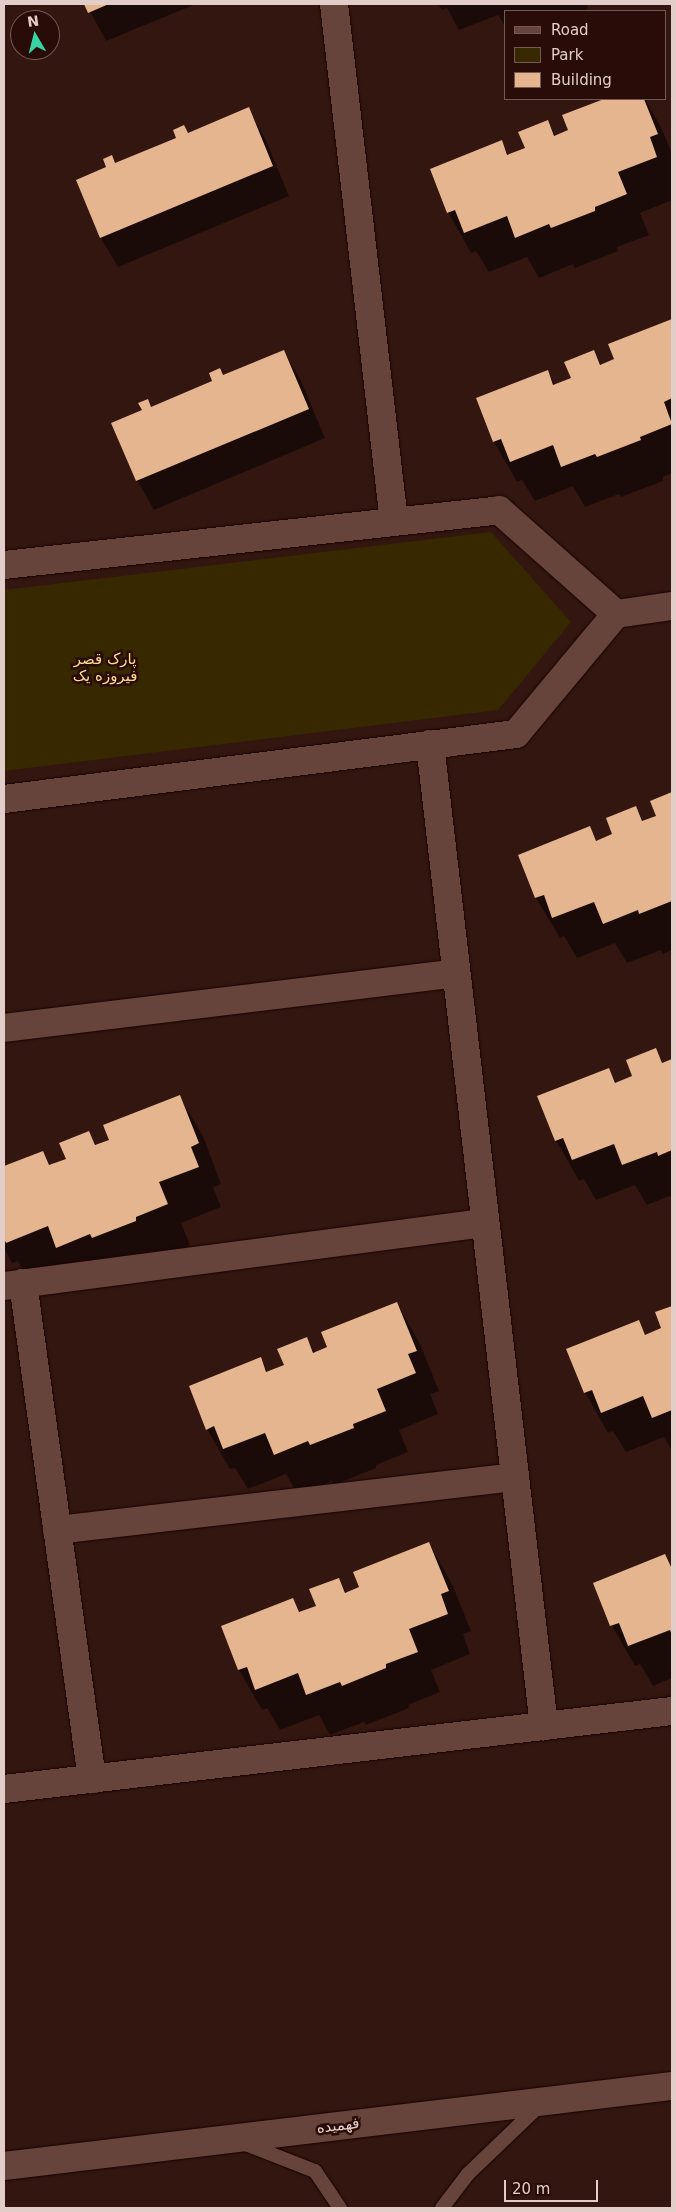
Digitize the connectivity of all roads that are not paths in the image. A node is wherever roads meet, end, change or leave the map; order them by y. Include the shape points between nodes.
1 (334, 4) edge
2 (394, 522) junction
3 (4, 565) edge
4 (672, 606) edge
5 (616, 614) junction
6 (430, 744) junction
7 (4, 799) edge
8 (456, 973) junction
9 (4, 1028) edge
10 (486, 1223) junction
11 (13, 1285) edge
12 (515, 1477) junction
13 (57, 1530) junction
14 (672, 1711) edge
15 (544, 1726) junction
16 (92, 1779) junction
17 (4, 1789) edge
18 (672, 2086) edge
19 (545, 2101) junction
20 (233, 2139) junction
21 (4, 2166) edge
22 (340, 2208) edge
23 (442, 2208) edge

1 - 2 street
2 - 3 street
2 - 5 street via 499,510
4 - 5 street
5 - 6 street via 516,734
6 - 7 street
6 - 8 street
8 - 9 street
8 - 10 street
10 - 11 street
10 - 12 street
11 - 13 street
12 - 13 street
12 - 15 street
13 - 16 street
14 - 15 street
15 - 16 street
16 - 17 street
18 - 19 street, فهمیده
19 - 20 street, فهمیده
19 - 23 lane via 468,2174
20 - 21 street, فهمیده
20 - 22 lane via 315,2171

